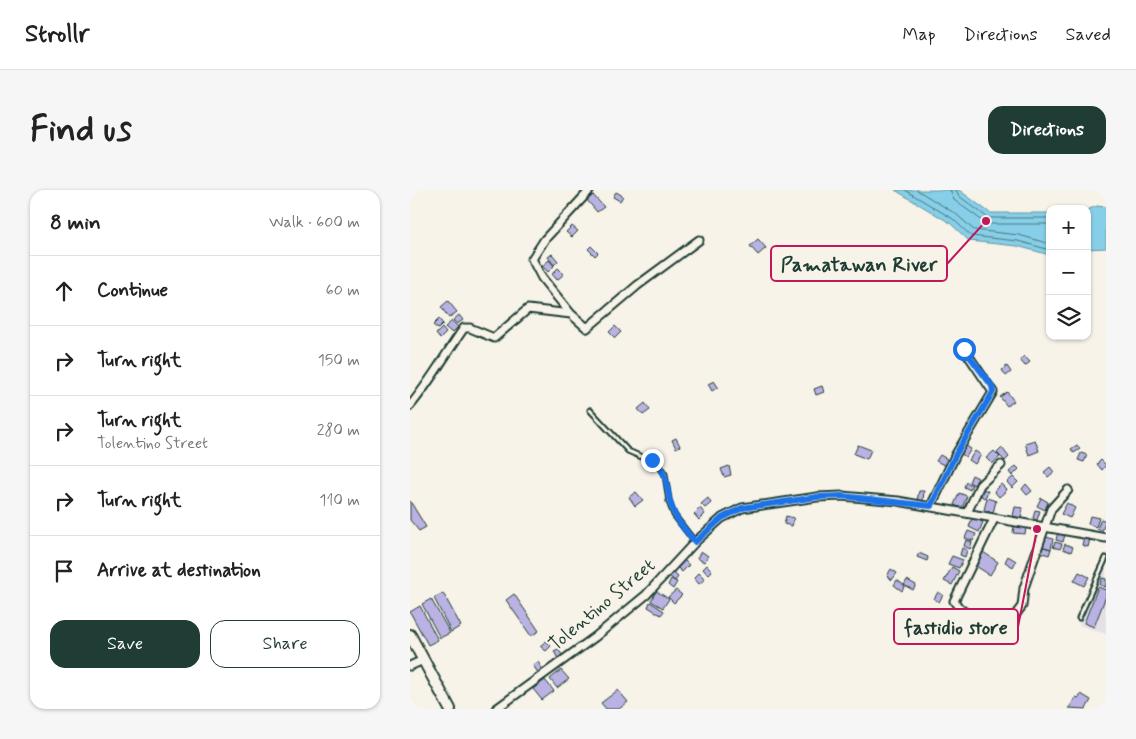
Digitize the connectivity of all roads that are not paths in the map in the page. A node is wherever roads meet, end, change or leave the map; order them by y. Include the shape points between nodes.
1 (590, 190) edge
2 (699, 240) dead end
3 (571, 314) junction
4 (964, 349) dead end
5 (410, 406) edge
6 (590, 410) dead end
7 (1001, 465) dead end
8 (1068, 490) dead end
9 (931, 506) junction
10 (967, 513) junction
11 (994, 519) junction
12 (1045, 527) junction
13 (1106, 538) edge
14 (695, 542) junction
15 (1106, 558) edge
16 (1079, 618) dead end
17 (410, 635) edge
18 (423, 660) junction
19 (410, 666) edge
20 (450, 709) edge
21 (496, 709) edge

1 - 3 street via 532,258 542,278
2 - 3 street via 587,328
3 - 5 street via 528,309 494,338 464,328 432,379
4 - 9 street via 992,386 993,392 956,454
6 - 14 lane via 628,451 658,464 665,474 674,515
7 - 10 street via 980,485
8 - 12 street via 1051,509
9 - 10 street, Tolentino Street
9 - 14 street, Tolentino Street via 842,496 742,508 732,512
10 - 11 street, Tolentino Street
11 - 12 street, Tolentino Street
11 - 12 street via 954,601 960,609 994,630 1007,626 1022,606 1024,588
12 - 13 street, Tolentino Street
14 - 21 street, Tolentino Street via 646,595
15 - 16 lane
17 - 18 street
18 - 19 street
18 - 20 street

